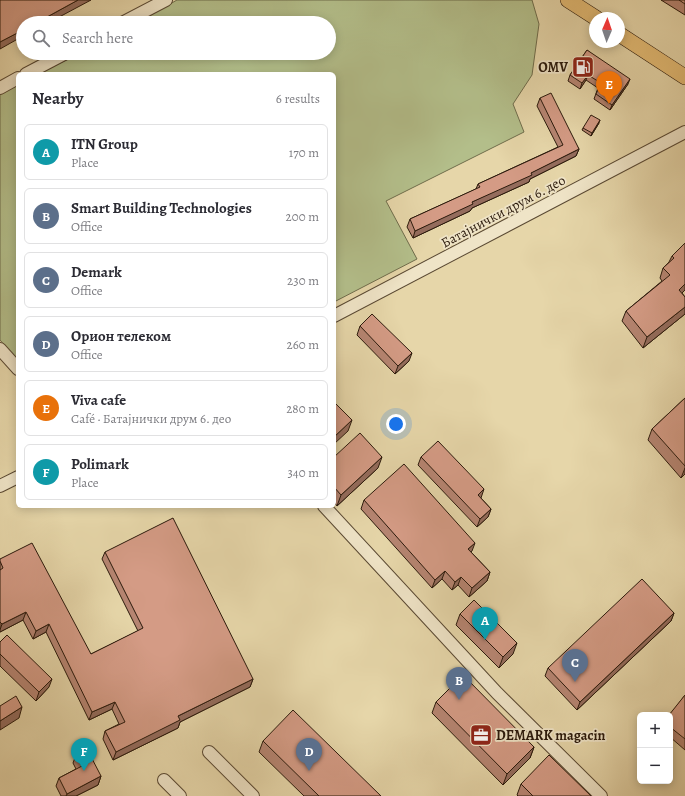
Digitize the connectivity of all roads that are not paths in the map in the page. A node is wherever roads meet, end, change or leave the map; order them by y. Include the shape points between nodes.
1 (166, 0) edge
2 (568, 0) edge
3 (589, 14) edge
4 (135, 16) edge
5 (625, 38) edge
6 (53, 60) edge
7 (30, 72) edge
8 (685, 77) edge
9 (16, 79) edge
10 (0, 88) edge
11 (685, 132) edge
12 (336, 315) edge
13 (0, 349) edge
14 (16, 367) edge
15 (16, 478) edge
16 (0, 486) edge
17 (326, 508) edge
18 (209, 752) dead end
19 (164, 780) dead end
20 (180, 796) edge
21 (252, 796) edge
22 (601, 796) edge

1 - 4 street
2 - 3 main road
5 - 8 main road
6 - 7 street
9 - 10 street
11 - 12 street, Батајнички друм 6. део
13 - 14 street
15 - 16 street
17 - 22 street via 497,693
18 - 21 street
19 - 20 street

